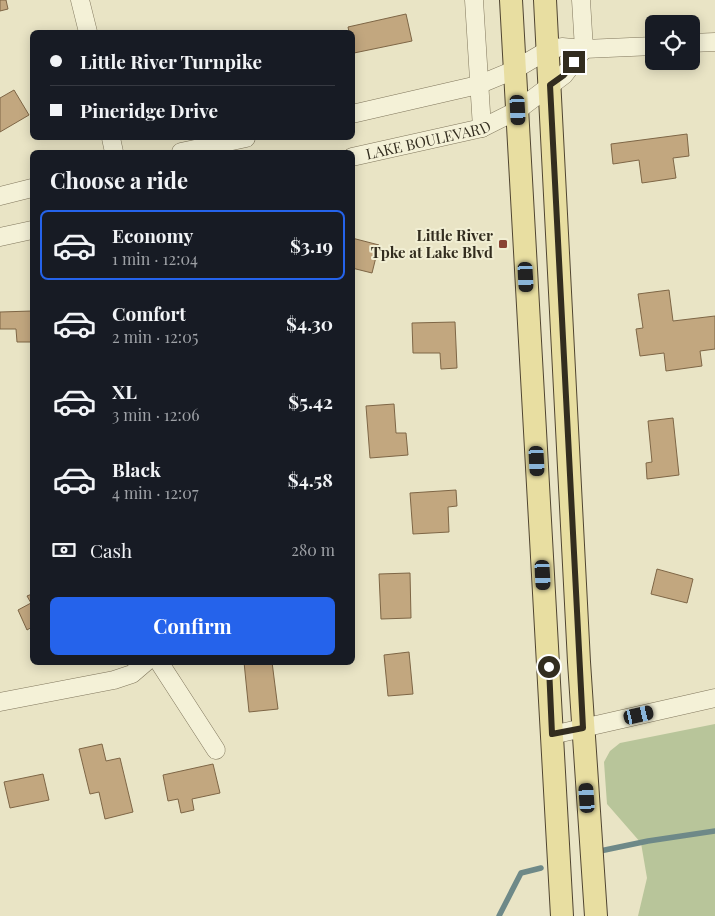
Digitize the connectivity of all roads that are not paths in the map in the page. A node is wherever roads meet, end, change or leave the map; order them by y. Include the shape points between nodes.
1 (80, 0) edge
2 (474, 0) edge
3 (511, 0) edge
4 (545, 0) edge
5 (581, 0) edge
6 (88, 30) edge
7 (715, 42) edge
8 (700, 43) edge
9 (645, 46) edge
10 (584, 49) junction
11 (548, 50) junction
12 (514, 70) junction
13 (478, 85) junction
14 (550, 85) junction
15 (518, 110) junction
16 (355, 113) edge
17 (482, 128) junction
18 (237, 140) edge
19 (190, 150) edge
20 (355, 156) edge
21 (30, 188) edge
22 (0, 196) edge
23 (30, 230) edge
24 (0, 237) edge
25 (142, 665) edge
26 (161, 665) edge
27 (715, 698) edge
28 (0, 702) edge
29 (583, 728) junction
30 (552, 734) junction
31 (216, 750) dead end
32 (562, 916) edge
33 (596, 916) edge

1 - 6 street
2 - 13 street
3 - 12 main road
4 - 11 main road
5 - 10 street
7 - 8 street
9 - 10 street
10 - 11 street via 565,46
10 - 14 street, LAKE BOULEVARD via 564,75
11 - 12 street
11 - 14 main road
12 - 13 street
12 - 15 main road
13 - 16 street
13 - 17 street
14 - 15 street, LAKE BOULEVARD
14 - 29 main road
15 - 17 street, LAKE BOULEVARD
15 - 30 main road
17 - 20 street, LAKE BOULEVARD
18 - 19 street
21 - 22 street
23 - 24 street
25 - 28 street via 132,674 114,680
26 - 31 street
27 - 29 street
29 - 30 street
29 - 33 main road
30 - 32 main road

